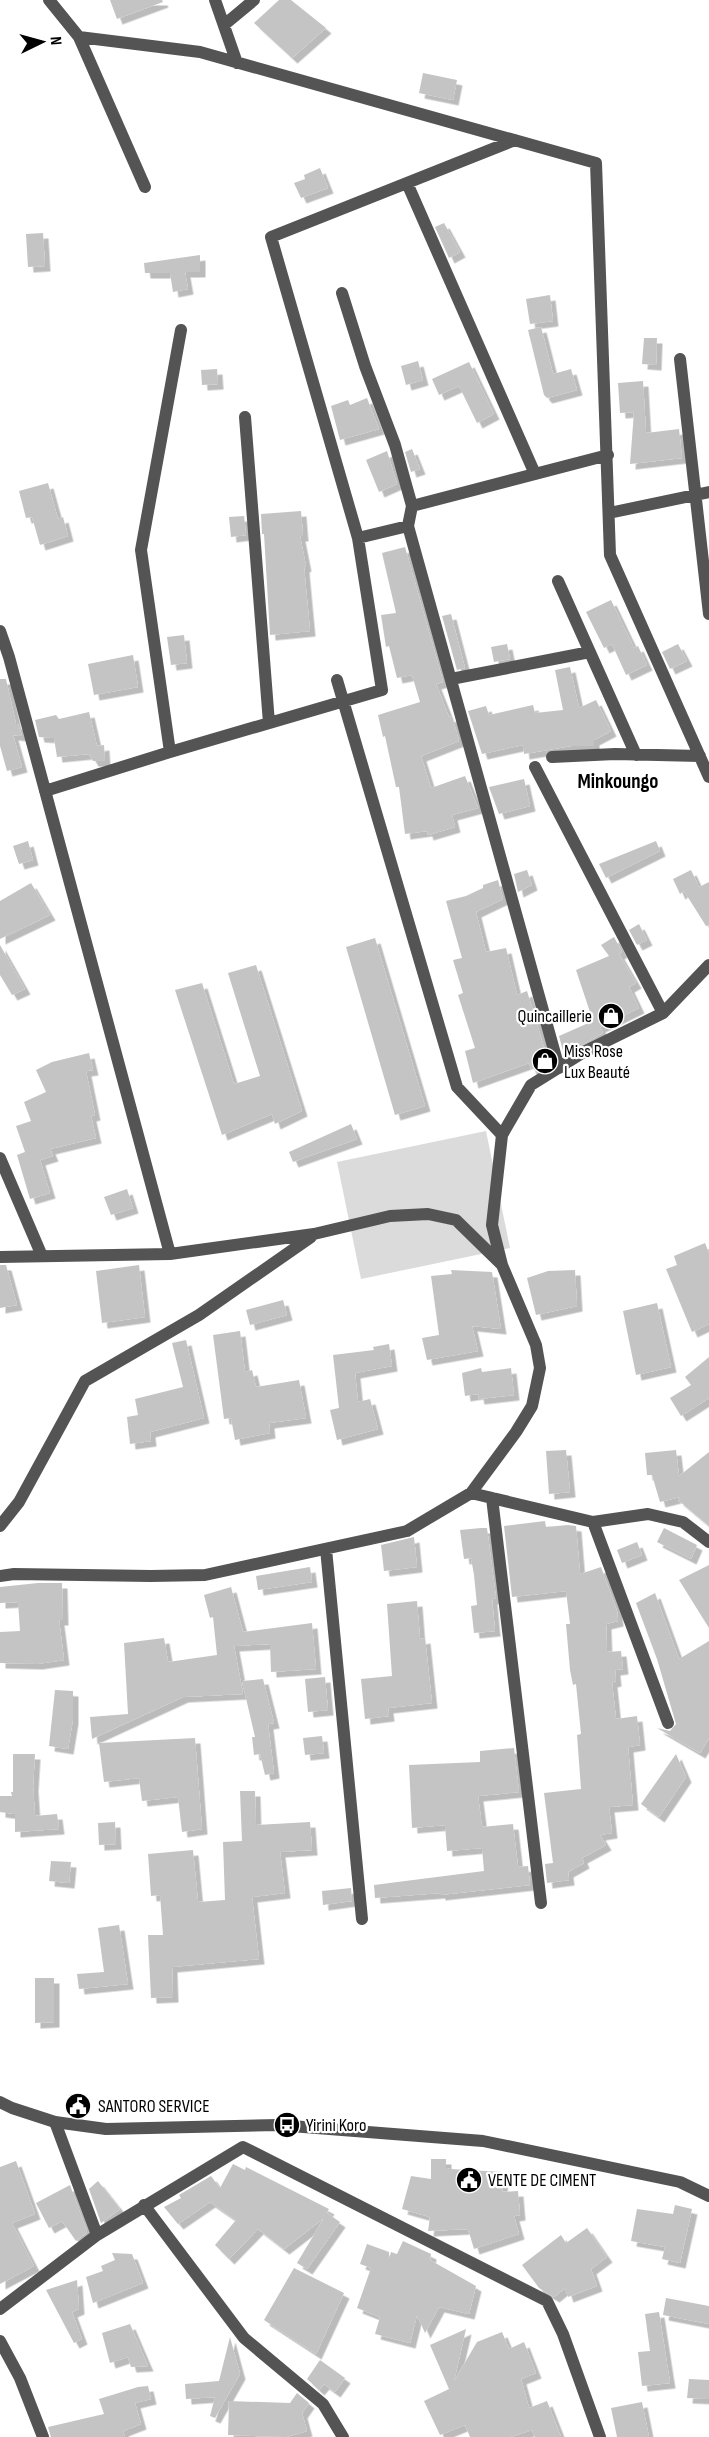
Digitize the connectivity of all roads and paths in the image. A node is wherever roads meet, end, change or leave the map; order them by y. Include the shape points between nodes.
1 (49, 0) edge
2 (215, 0) edge
3 (254, 0) edge
4 (224, 25) junction
5 (79, 37) junction
6 (237, 63) junction
7 (515, 140) junction
8 (407, 183) junction
9 (145, 187) dead end
10 (342, 293) dead end
11 (181, 330) dead end
12 (680, 359) dead end
13 (245, 417) dead end
14 (608, 456) junction
15 (535, 474) junction
16 (709, 492) edge
17 (696, 495) junction
18 (411, 506) junction
19 (609, 513) junction
20 (408, 526) junction
21 (358, 537) junction
22 (558, 580) dead end
23 (709, 614) edge
24 (0, 632) edge
25 (590, 652) junction
26 (451, 679) junction
27 (337, 680) dead end
28 (344, 701) junction
29 (269, 723) junction
30 (170, 752) junction
31 (636, 754) junction
32 (700, 756) junction
33 (552, 757) dead end
34 (535, 767) dead end
35 (709, 777) edge
36 (45, 791) junction
37 (709, 965) edge
38 (663, 1013) junction
39 (559, 1068) junction
40 (502, 1135) junction
41 (0, 1158) edge
42 (314, 1234) junction
43 (170, 1254) junction
44 (42, 1256) junction
45 (0, 1257) edge
46 (502, 1265) junction
47 (471, 1493) junction
48 (492, 1498) junction
49 (593, 1522) junction
50 (0, 1526) edge
51 (709, 1542) edge
52 (326, 1549) junction
53 (0, 1576) edge
54 (668, 1723) dead end
55 (541, 1904) dead end
56 (362, 1919) dead end
57 (0, 2102) edge
58 (55, 2122) junction
59 (709, 2196) edge
60 (144, 2205) junction
61 (97, 2235) junction
62 (0, 2309) edge
63 (0, 2341) edge
64 (43, 2437) edge
65 (343, 2437) edge
66 (600, 2437) edge

1 - 5 street
2 - 4 street
3 - 4 street
4 - 6 street
5 - 6 street via 200,52
5 - 9 street
6 - 7 street
7 - 8 street
7 - 14 street via 596,163
8 - 15 street
8 - 21 street via 271,237
10 - 18 street via 395,445
11 - 30 street via 141,550
12 - 17 street
13 - 29 street
14 - 15 street
14 - 19 street
15 - 18 street
16 - 17 street
17 - 19 street
17 - 23 street
18 - 20 street
19 - 32 street via 610,555
20 - 21 street
20 - 26 street
21 - 28 street via 382,690
22 - 25 street
24 - 36 street
25 - 26 street
25 - 31 street
26 - 39 street
27 - 28 street
28 - 29 street
28 - 40 street via 457,1087
29 - 30 street
30 - 36 street
31 - 32 street
31 - 33 street
32 - 35 street
34 - 38 street
36 - 43 street
37 - 38 street
38 - 39 street
39 - 40 street via 531,1085
40 - 46 street via 492,1225
41 - 44 street
42 - 43 street
42 - 46 street via 390,1216 428,1214 456,1220
42 - 50 street via 199,1315 85,1381 19,1502
43 - 44 street
44 - 45 street
46 - 47 street via 536,1346 540,1368 532,1406
47 - 48 street
47 - 52 street via 407,1531
48 - 49 street
48 - 55 street
49 - 51 street via 648,1514 683,1522
49 - 54 street
52 - 53 street via 205,1575
52 - 56 street
57 - 58 street
58 - 59 street via 106,2129 278,2125 483,2140 680,2182
58 - 61 street
60 - 61 street
60 - 65 street via 244,2338 323,2404
60 - 66 street via 243,2147 436,2243 547,2301
61 - 62 street
63 - 64 street via 20,2378

